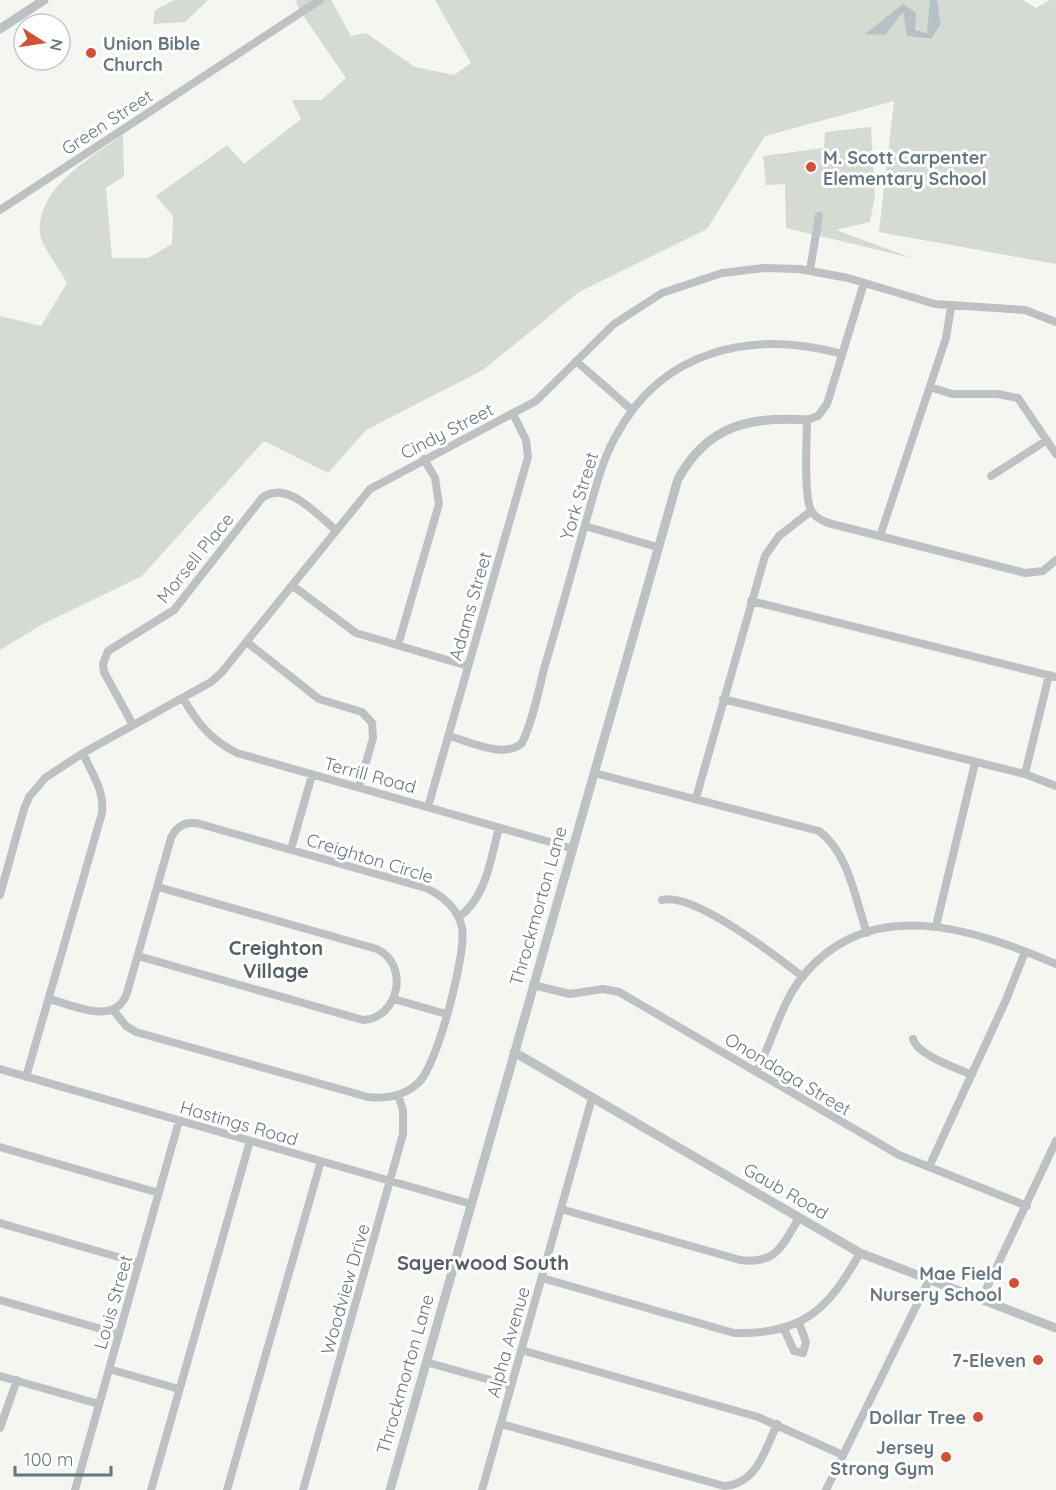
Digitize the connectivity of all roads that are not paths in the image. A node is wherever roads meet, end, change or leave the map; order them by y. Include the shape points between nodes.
1 (44, 0) edge
2 (320, 0) edge
3 (0, 29) edge
4 (0, 210) edge
5 (819, 216) dead end
6 (810, 270) junction
7 (864, 283) junction
8 (951, 307) junction
9 (1056, 322) edge
10 (842, 354) junction
11 (576, 361) junction
12 (930, 387) junction
13 (632, 410) junction
14 (513, 414) junction
15 (807, 420) junction
16 (1047, 440) junction
17 (1056, 454) edge
18 (424, 459) junction
19 (990, 476) dead end
20 (811, 511) junction
21 (585, 526) junction
22 (336, 530) junction
23 (880, 536) junction
24 (657, 547) junction
25 (1056, 560) edge
26 (293, 586) junction
27 (751, 601) junction
28 (248, 643) junction
29 (398, 645) junction
30 (468, 666) junction
31 (1053, 676) edge
32 (183, 698) junction
33 (723, 699) junction
34 (133, 725) junction
35 (449, 736) junction
36 (83, 753) junction
37 (975, 763) junction
38 (594, 773) junction
39 (1025, 774) junction
40 (312, 775) junction
41 (1056, 786) edge
42 (359, 788) junction
43 (696, 798) junction
44 (428, 807) junction
45 (499, 828) junction
46 (571, 848) junction
47 (291, 849) junction
48 (158, 887) junction
49 (0, 895) edge
50 (662, 900) dead end
51 (459, 917) junction
52 (936, 926) junction
53 (867, 933) junction
54 (1025, 952) junction
55 (138, 957) junction
56 (1056, 964) edge
57 (803, 977) junction
58 (533, 985) junction
59 (49, 999) junction
60 (394, 999) junction
61 (114, 1011) junction
62 (446, 1014) junction
63 (913, 1039) dead end
64 (514, 1052) junction
65 (0, 1069) edge
66 (756, 1072) junction
67 (972, 1074) junction
68 (26, 1077) junction
69 (398, 1095) junction
70 (592, 1098) junction
71 (179, 1121) junction
72 (250, 1141) junction
73 (1056, 1141) edge
74 (0, 1148) edge
75 (321, 1161) junction
76 (929, 1167) junction
77 (391, 1181) junction
78 (159, 1192) junction
79 (471, 1204) junction
80 (1027, 1206) junction
81 (561, 1209) junction
82 (799, 1218) junction
83 (0, 1223) edge
84 (861, 1253) junction
85 (139, 1263) junction
86 (542, 1278) junction
87 (929, 1280) junction
88 (982, 1298) junction
89 (0, 1300) edge
90 (799, 1323) junction
91 (1056, 1328) edge
92 (784, 1329) junction
93 (119, 1334) junction
94 (521, 1350) junction
95 (426, 1362) junction
96 (110, 1369) junction
97 (0, 1376) edge
98 (17, 1380) junction
99 (511, 1386) junction
100 (179, 1389) junction
101 (99, 1404) junction
102 (501, 1424) junction
103 (777, 1424) junction
104 (0, 1428) edge
105 (843, 1455) junction
106 (75, 1490) edge
107 (151, 1490) edge
108 (227, 1490) edge
109 (303, 1490) edge
110 (390, 1490) edge
111 (482, 1490) edge
112 (826, 1490) edge

1 - 3 street
2 - 4 street, Green Street
5 - 6 street
6 - 7 street, Cindy Street
6 - 11 street, Cindy Street via 742,270 683,284 623,317
7 - 8 street, Cindy Street
7 - 10 street
8 - 9 street, Cindy Street via 1025,310
8 - 12 street via 946,338
10 - 13 street, York Street via 783,342 737,346 683,367
10 - 15 street via 827,405 818,416
11 - 13 street
11 - 14 street, Cindy Street via 548,392
12 - 16 street via 952,394 1013,396 1023,402
12 - 23 street
13 - 21 street, York Street via 606,456
14 - 18 street, Cindy Street
14 - 30 street, Adams Street via 526,441 528,457
15 - 20 street via 807,490
15 - 24 street, Throckmorton Lane via 774,418 747,422 705,444 678,479
16 - 17 street
16 - 19 street
18 - 22 street, Cindy Street via 370,489
18 - 29 street via 435,478 439,504
20 - 23 street via 823,521
20 - 27 street via 771,546
21 - 24 street
21 - 35 street, York Street via 522,743 509,751
22 - 26 street, Cindy Street
22 - 34 street, Morsell Place via 288,493 275,491 262,498 174,610 108,651 104,672
23 - 25 street via 1026,573 1043,571
24 - 38 street, Throckmorton Lane
26 - 28 street, Cindy Street
26 - 29 street via 356,633
27 - 31 street
27 - 33 street
28 - 32 street, Cindy Street via 211,682
28 - 42 street via 319,699 356,709 369,717 373,738
29 - 30 street
30 - 35 street, Adams Street
31 - 39 street
32 - 34 street, Cindy Street
32 - 40 street, Terrill Road via 200,725 226,747
33 - 37 street
33 - 43 street
34 - 36 street, Cindy Street
35 - 44 street, Adams Street
36 - 49 street, Cindy Street via 45,778 29,797
36 - 59 street via 101,792 103,807
37 - 39 street
37 - 52 street
38 - 43 street
38 - 46 street, Throckmorton Lane
39 - 41 street
40 - 42 street, Terrill Road
40 - 47 street
42 - 44 street, Terrill Road
43 - 53 street via 802,825 826,836 842,859
44 - 45 street, Terrill Road
45 - 46 street, Terrill Road
45 - 51 street via 482,889 474,904
46 - 58 street, Throckmorton Lane
47 - 48 street, Creighton Circle via 188,823 173,833
47 - 51 street, Creighton Circle via 426,888 443,898
48 - 55 street, Creighton Circle
48 - 60 street via 377,949 395,967
50 - 57 street via 684,902 721,921 760,944
51 - 62 street via 463,954
52 - 53 street via 901,926
52 - 54 street via 976,933
53 - 57 street via 838,947
54 - 56 street
54 - 67 street
55 - 60 street via 363,1020 381,1015
55 - 61 street, Creighton Circle via 126,998
57 - 66 street via 788,1000
58 - 64 street, Throckmorton Lane
58 - 66 street, Onondaga Street via 570,993 603,989 619,992
59 - 61 street via 100,1013
59 - 68 street
60 - 62 street
61 - 69 street via 136,1032 368,1097
62 - 69 street via 427,1072 413,1088
63 - 67 street via 925,1053
64 - 70 street, Gaub Road
64 - 79 street, Throckmorton Lane
65 - 68 street, Hastings Road
66 - 76 street, Onondaga Street via 899,1155
67 - 76 street
68 - 71 street, Hastings Road
69 - 77 street, Woodview Drive via 405,1123
70 - 81 street, Alpha Avenue
70 - 82 street, Gaub Road
71 - 72 street, Hastings Road
71 - 78 street, Louis Street
72 - 75 street, Hastings Road
72 - 100 street
73 - 80 street
74 - 78 street
75 - 77 street, Hastings Road
75 - 108 street
76 - 80 street, Onondaga Street
77 - 79 street, Hastings Road
77 - 109 street, Woodview Drive
78 - 85 street, Louis Street
79 - 95 street, Throckmorton Lane
80 - 88 street
81 - 82 street via 756,1262 770,1258 780,1249
81 - 86 street, Alpha Avenue
82 - 84 street, Gaub Road
83 - 85 street
84 - 87 street, Gaub Road
84 - 90 street via 835,1294
85 - 93 street, Louis Street
86 - 92 street via 734,1333 761,1334
86 - 94 street, Alpha Avenue
87 - 88 street, Gaub Road
87 - 105 street
88 - 91 street, Gaub Road
89 - 93 street
90 - 92 street
90 - 92 street via 806,1342 803,1353 794,1351
93 - 96 street, Louis Street
94 - 99 street, Alpha Avenue
94 - 103 street
95 - 99 street
95 - 110 street, Throckmorton Lane
96 - 100 street
96 - 101 street, Louis Street
97 - 98 street
98 - 101 street
98 - 104 street
99 - 102 street, Alpha Avenue
100 - 107 street
101 - 106 street, Louis Street
102 - 103 street via 724,1486 741,1482 752,1474
102 - 111 street, Alpha Avenue
103 - 105 street
105 - 112 street

